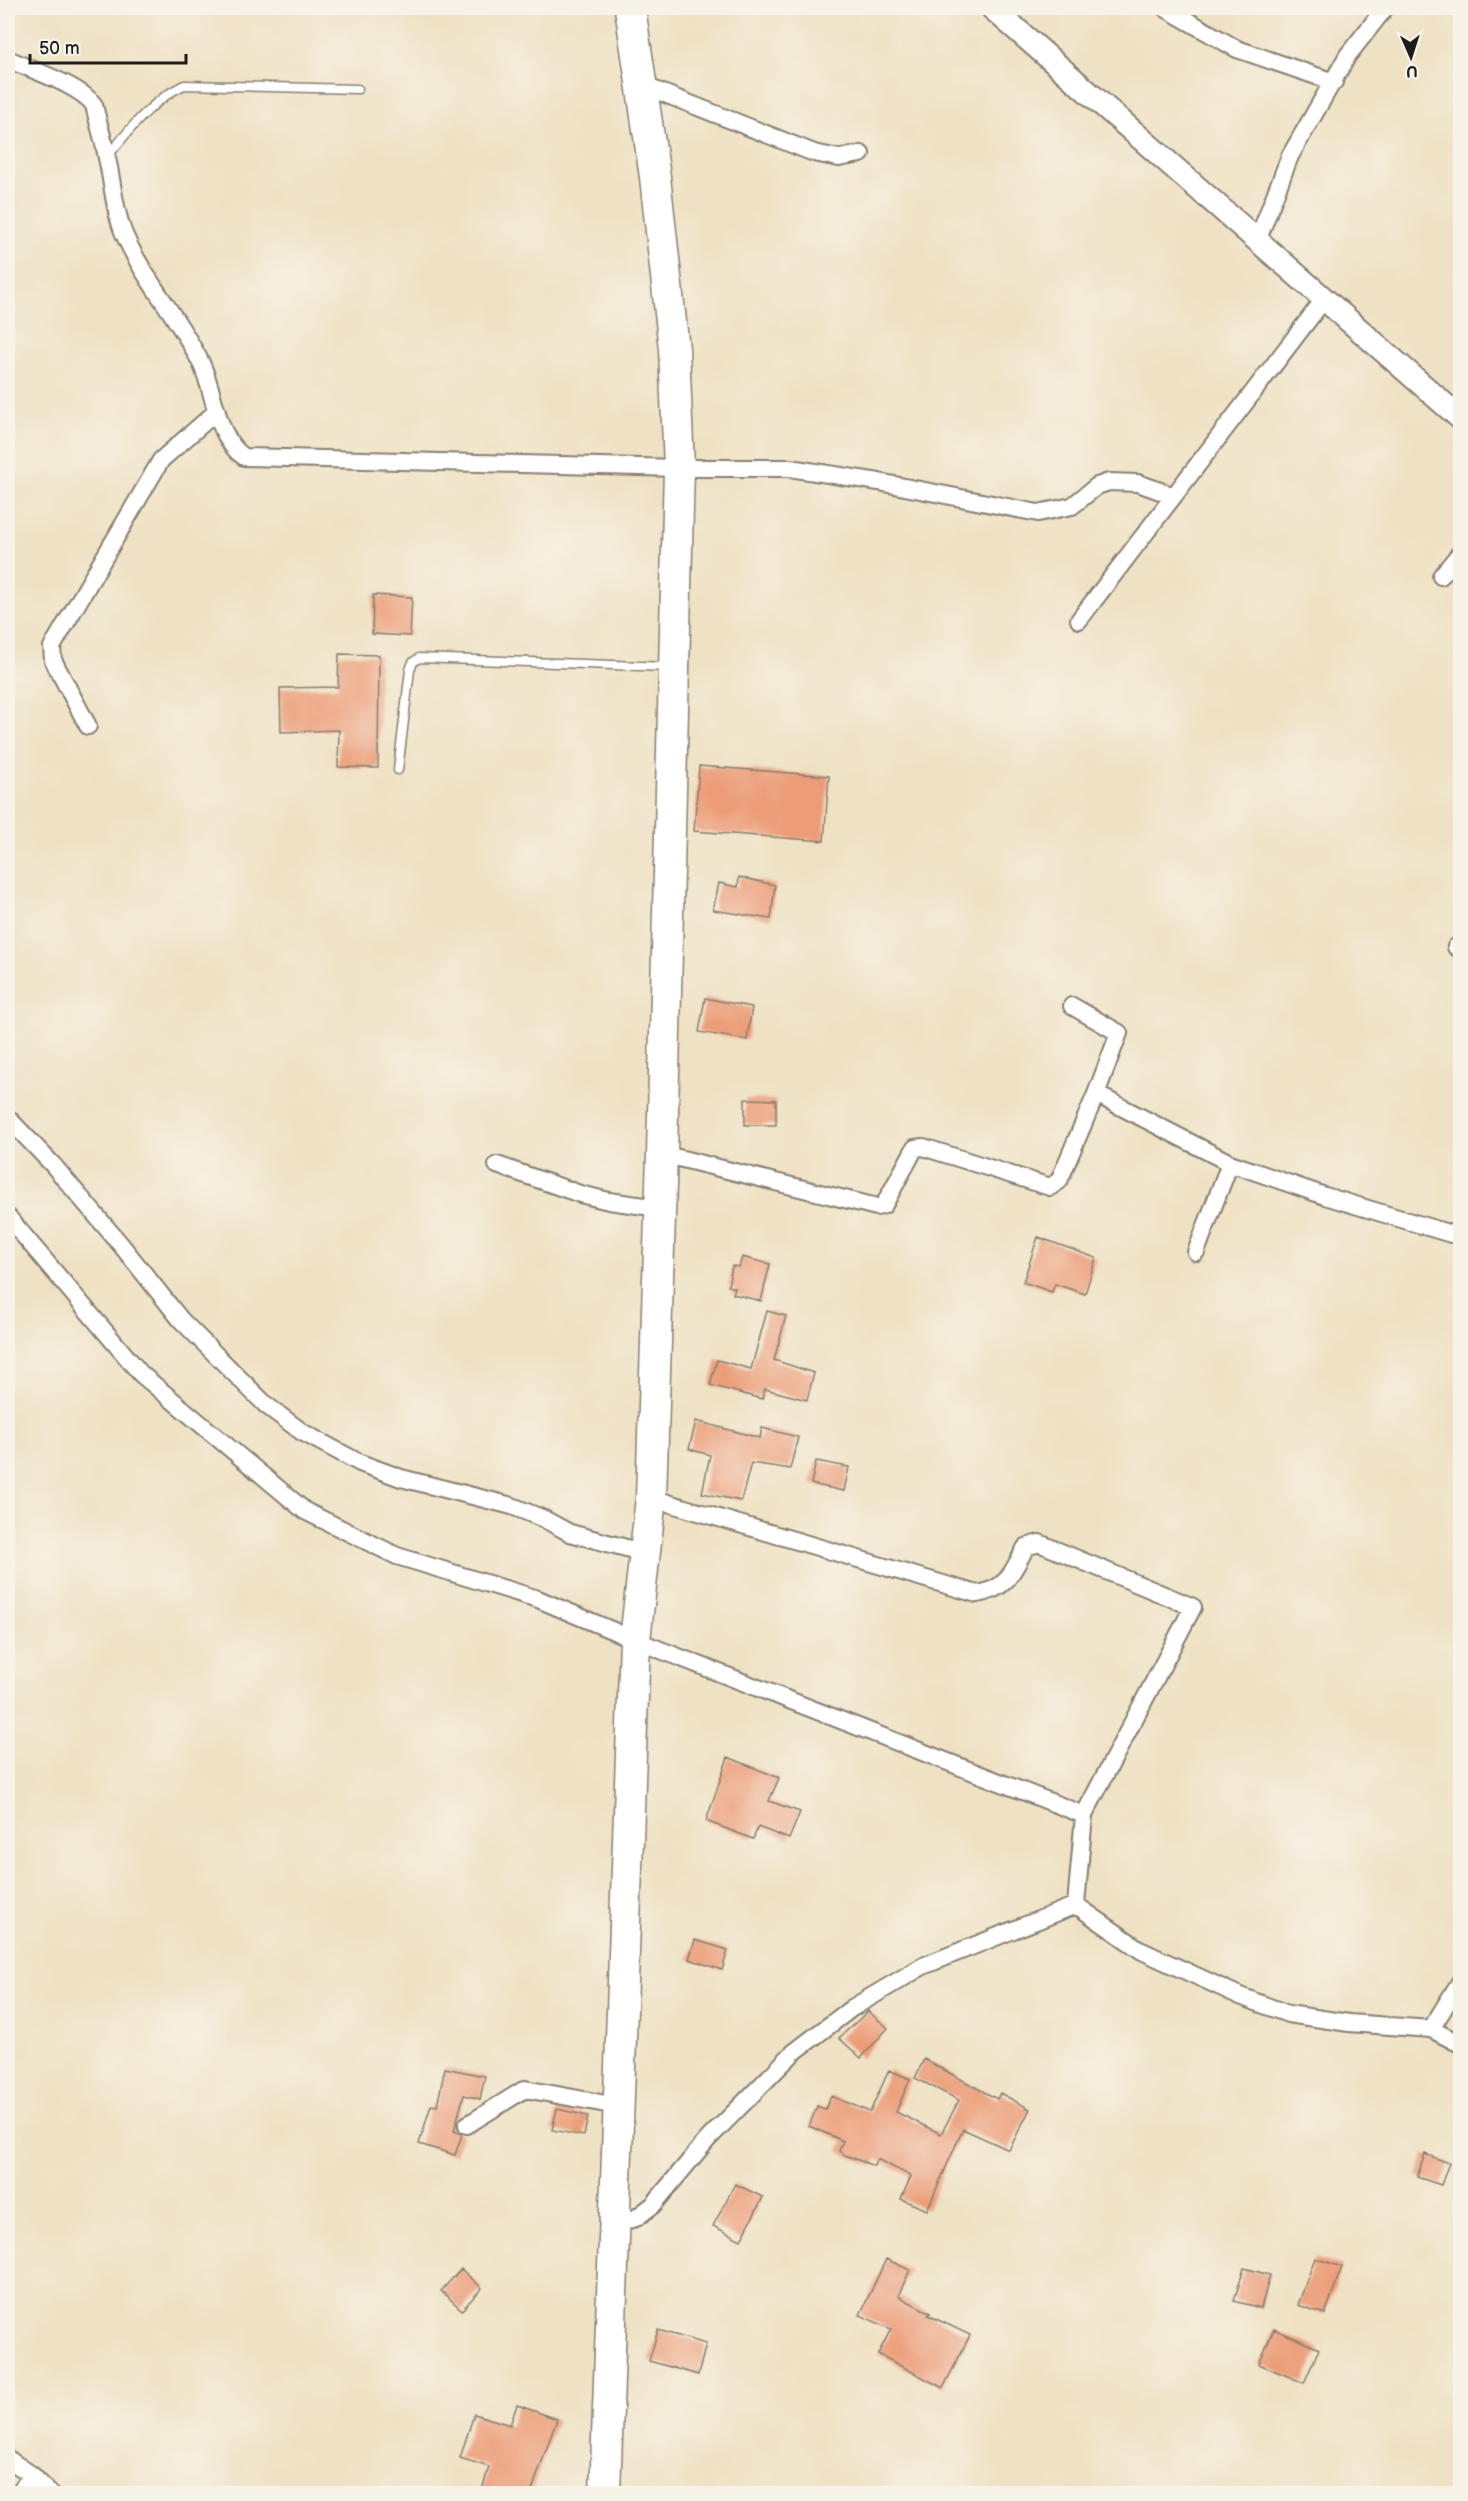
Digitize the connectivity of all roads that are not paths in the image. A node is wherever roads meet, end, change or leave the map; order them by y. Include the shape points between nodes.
1 (630, 8) edge
2 (992, 8) edge
3 (1165, 8) edge
4 (1385, 8) edge
5 (8, 59) edge
6 (1334, 82) junction
7 (640, 84) junction
8 (358, 89) dead end
9 (861, 154) dead end
10 (107, 157) junction
11 (1258, 239) junction
12 (1325, 298) junction
13 (217, 411) junction
14 (1461, 418) edge
15 (679, 468) junction
16 (1174, 495) junction
17 (1461, 553) edge
18 (1441, 576) dead end
19 (1079, 620) dead end
20 (675, 668) junction
21 (88, 726) dead end
22 (398, 770) dead end
23 (1072, 1006) dead end
24 (1096, 1094) junction
25 (8, 1118) edge
26 (662, 1154) junction
27 (1230, 1163) junction
28 (497, 1165) dead end
29 (659, 1208) junction
30 (8, 1217) edge
31 (1461, 1229) edge
32 (1196, 1252) dead end
33 (651, 1498) junction
34 (645, 1552) junction
35 (635, 1640) junction
36 (1084, 1815) junction
37 (1076, 1905) junction
38 (1461, 1982) edge
39 (1431, 2029) junction
40 (1461, 2044) edge
41 (617, 2106) junction
42 (467, 2125) dead end
43 (616, 2223) junction
44 (8, 2459) edge
45 (32, 2475) junction
46 (18, 2493) edge
47 (50, 2493) edge
48 (605, 2493) edge

1 - 7 highway
2 - 11 main road
3 - 6 street via 1237,49
4 - 6 street via 1348,55
5 - 10 street via 89,99
6 - 11 street via 1290,156
7 - 9 street via 814,153 839,158
7 - 15 highway via 655,177 674,349
8 - 10 lane via 184,85 166,93
10 - 13 street via 124,234 201,363
11 - 12 main road
12 - 14 main road
12 - 16 street
13 - 15 street via 231,445 244,457 253,459
13 - 21 street via 161,460 52,647 53,660
15 - 16 street via 790,468 1038,513 1072,506 1097,486 1109,482 1138,483
15 - 20 highway
16 - 19 street
17 - 18 street
20 - 22 lane via 419,658 410,670
20 - 26 highway
23 - 24 street via 1119,1033
24 - 26 street via 1059,1180 1050,1186 923,1147 915,1148 884,1204 877,1207
24 - 27 street
25 - 34 street via 68,1183 181,1320 266,1405 302,1432 360,1463 401,1478 512,1506 570,1533
26 - 29 highway
27 - 31 street via 1451,1234
27 - 32 street
28 - 29 street via 580,1194
29 - 33 highway
30 - 35 street via 141,1374 305,1511 397,1556 538,1599
33 - 34 highway
33 - 36 street via 977,1594 993,1592 1005,1584 1026,1547 1039,1543 1193,1607
34 - 35 highway
35 - 36 street
35 - 41 highway
36 - 37 street
37 - 39 street via 1142,1951 1288,2014
37 - 43 street via 923,1966 852,2008 793,2053 706,2140 654,2205 636,2218
38 - 39 street
39 - 40 street
41 - 42 street via 525,2089
41 - 43 highway
43 - 48 highway
44 - 45 street
45 - 46 street
45 - 47 street

